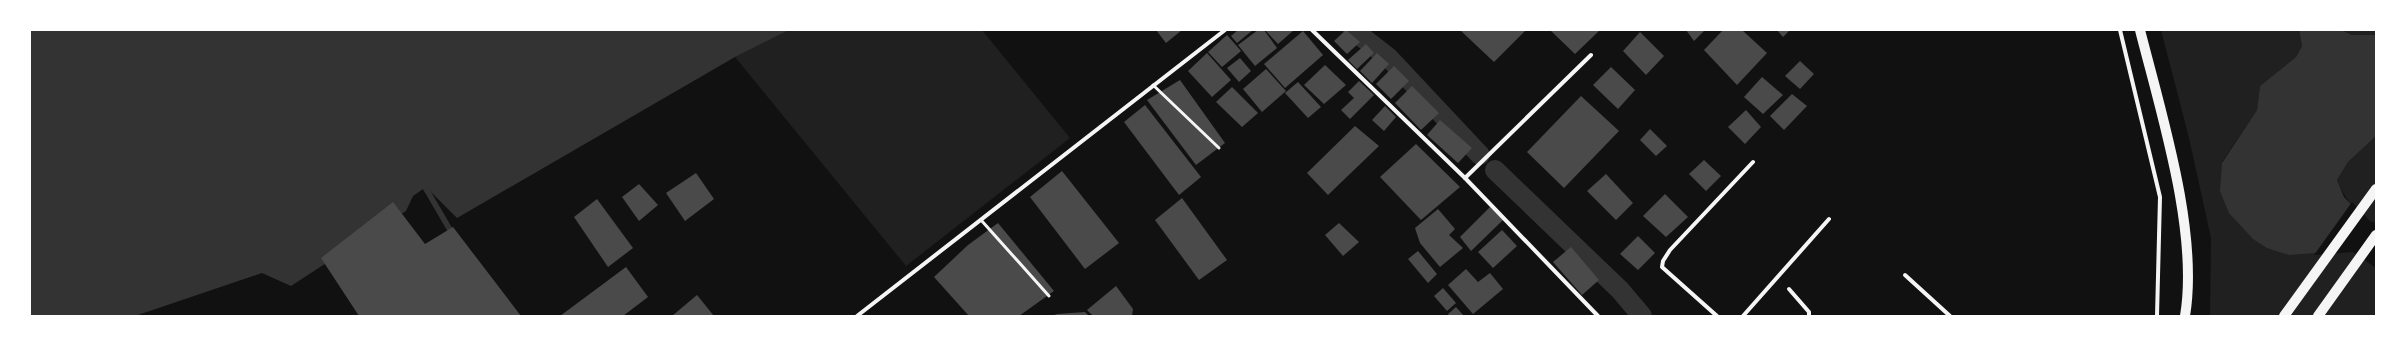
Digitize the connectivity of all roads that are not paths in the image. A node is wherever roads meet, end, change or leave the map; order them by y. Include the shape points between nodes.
1 (1225, 30) edge
2 (1312, 30) edge
3 (2120, 30) edge
4 (2140, 30) edge
5 (1591, 54) dead end
6 (1153, 85) junction
7 (1219, 148) dead end
8 (1752, 162) dead end
9 (1465, 178) junction
10 (2376, 189) edge
11 (1829, 219) dead end
12 (981, 220) junction
13 (2376, 235) edge
14 (1905, 275) dead end
15 (1789, 289) dead end
16 (1049, 296) dead end
17 (857, 316) edge
18 (1598, 316) edge
19 (1717, 316) edge
20 (1743, 316) edge
21 (1810, 316) edge
22 (1950, 316) edge
23 (2157, 316) edge
24 (2186, 316) edge
25 (2284, 316) edge
26 (2318, 316) edge

1 - 6 street
2 - 9 street
3 - 23 street via 2160,197
4 - 24 main road via 2177,183 2187,248
5 - 9 street
6 - 7 lane
6 - 12 street
8 - 19 street via 1670,250 1663,261 1662,267
9 - 18 street
10 - 25 main road
11 - 20 street
12 - 16 lane
12 - 17 street
13 - 26 main road
14 - 22 street
15 - 21 street

